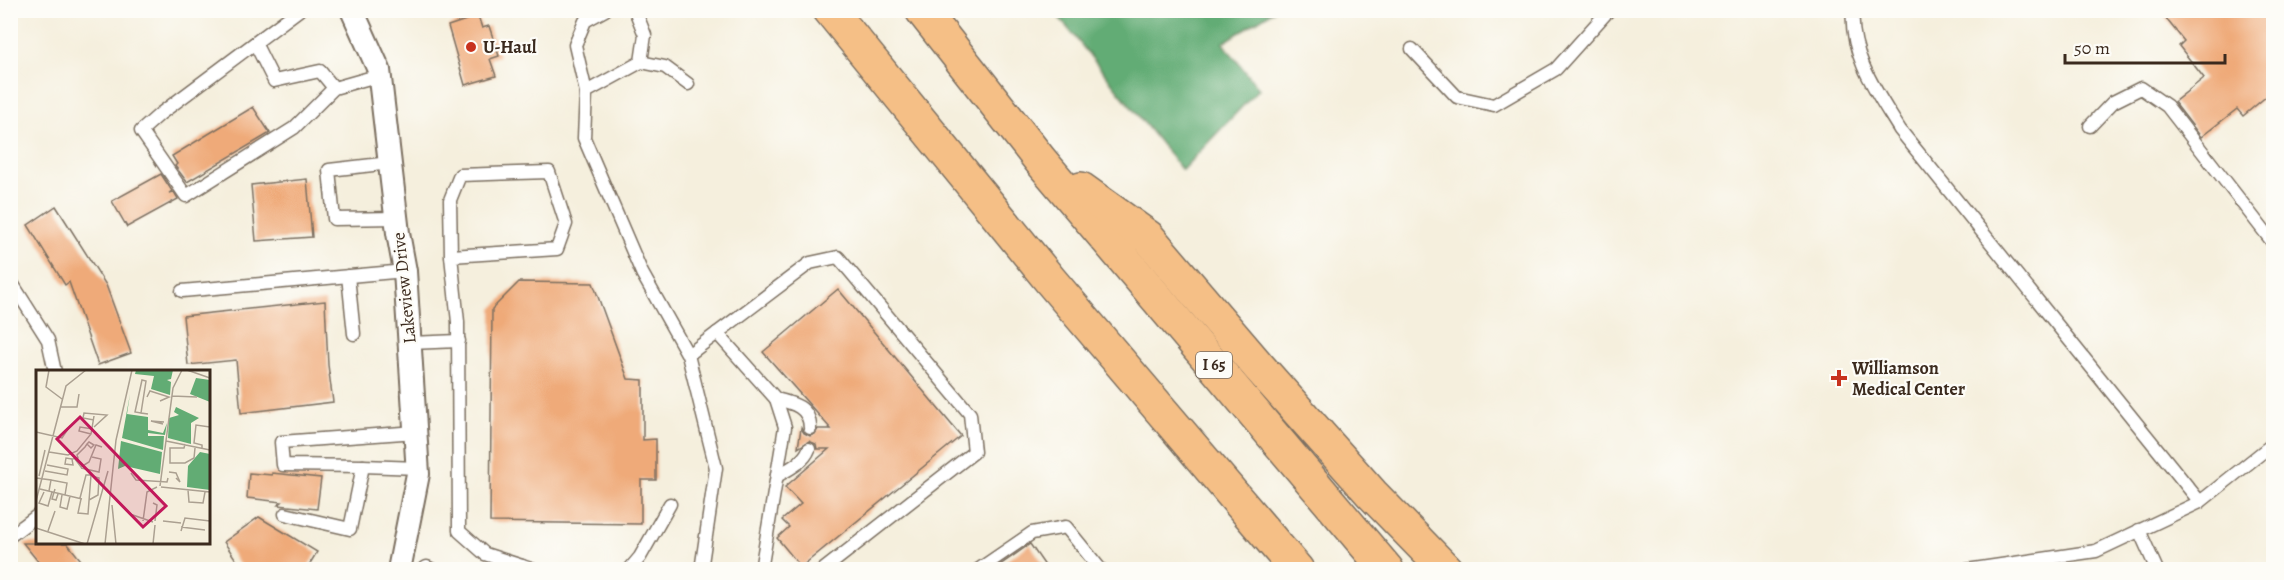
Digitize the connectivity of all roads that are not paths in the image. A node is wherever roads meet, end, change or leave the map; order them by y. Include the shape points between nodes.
1 (298, 10) edge
2 (605, 10) edge
3 (635, 10) edge
4 (830, 10) edge
5 (922, 10) edge
6 (1610, 10) edge
7 (1853, 10) edge
8 (357, 12) edge
9 (255, 44) junction
10 (1412, 49) dead end
11 (641, 62) junction
12 (380, 75) junction
13 (688, 84) dead end
14 (334, 88) junction
15 (586, 92) junction
16 (2090, 126) dead end
17 (1040, 160) junction
18 (390, 163) junction
19 (397, 218) junction
20 (2274, 244) edge
21 (451, 256) junction
22 (405, 271) junction
23 (348, 276) junction
24 (10, 280) edge
25 (1050, 280) junction
26 (182, 291) dead end
27 (717, 333) junction
28 (354, 334) dead end
29 (459, 341) junction
30 (410, 343) junction
31 (688, 355) junction
32 (55, 370) edge
33 (776, 399) junction
34 (810, 428) dead end
35 (416, 432) junction
36 (2274, 443) edge
37 (809, 449) dead end
38 (363, 466) junction
39 (418, 468) junction
40 (777, 476) junction
41 (2200, 502) junction
42 (670, 504) dead end
43 (285, 514) dead end
44 (36, 516) edge
45 (2139, 530) junction
46 (10, 536) edge
47 (525, 569) edge
48 (399, 570) edge
49 (422, 570) edge
50 (433, 570) edge
51 (629, 570) edge
52 (701, 570) edge
53 (761, 570) edge
54 (823, 570) edge
55 (978, 570) edge
56 (1101, 570) edge
57 (1269, 570) edge
58 (1297, 570) edge
59 (1387, 570) edge
60 (1446, 570) edge
61 (1967, 570) edge
62 (2157, 570) edge

1 - 9 lane
2 - 15 lane via 585,21 575,45
3 - 11 lane via 645,35
4 - 25 highway
5 - 17 highway, I 65
6 - 10 lane via 1556,69 1494,105 1457,97
7 - 41 lane via 1851,26 1866,75 1900,130
8 - 12 street, Lakeview Drive
9 - 14 lane via 273,81 320,71
9 - 14 lane via 141,131 186,196 294,128
11 - 13 lane via 665,67
11 - 15 lane
12 - 14 lane
12 - 18 street, Lakeview Drive
15 - 31 lane via 584,138 642,273
16 - 20 lane via 2113,102 2141,88 2167,106
17 - 59 highway, I 65
17 - 60 highway via 1148,237 1372,494
18 - 19 street, Lakeview Drive
18 - 19 lane via 329,170 334,219
19 - 22 street, Lakeview Drive
21 - 21 lane via 450,200 460,175 549,172 566,224 557,249
21 - 29 lane
22 - 23 lane
22 - 30 street, Lakeview Drive
23 - 26 lane
23 - 28 lane
24 - 32 lane via 48,340
25 - 57 highway via 1188,474
25 - 58 highway
27 - 31 lane
27 - 33 lane
27 - 54 lane via 810,263 838,257 970,414 974,452
29 - 30 lane
29 - 47 lane via 459,531 485,554
30 - 35 street, Lakeview Drive
31 - 52 lane via 716,468
33 - 34 lane via 799,405 810,420
33 - 40 lane via 785,427
35 - 38 lane via 281,442 282,465
35 - 39 street, Lakeview Drive
36 - 41 lane
37 - 40 lane via 798,463
38 - 39 lane
38 - 43 lane via 351,529
39 - 48 street, Lakeview Drive
40 - 53 lane
41 - 45 lane
42 - 51 lane
44 - 46 lane
45 - 61 lane via 2096,551
45 - 62 lane
49 - 50 lane
55 - 56 lane via 1032,532 1066,527

